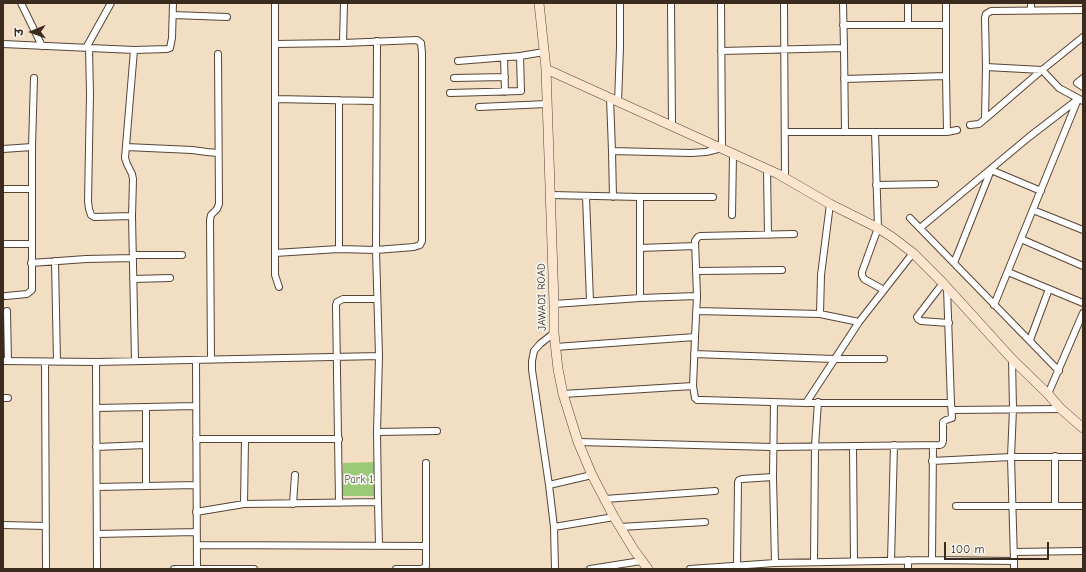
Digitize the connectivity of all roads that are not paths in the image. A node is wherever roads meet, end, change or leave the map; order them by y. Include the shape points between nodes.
1 (21, 3) edge
2 (111, 3) edge
3 (173, 3) edge
4 (275, 3) edge
5 (344, 3) edge
6 (540, 3) edge
7 (620, 3) edge
8 (671, 3) edge
9 (721, 3) edge
10 (784, 3) edge
11 (843, 3) edge
12 (908, 3) edge
13 (946, 3) edge
14 (1031, 3) edge
15 (1083, 10) edge
16 (1031, 11) junction
17 (173, 15) junction
18 (227, 16) dead end
19 (843, 24) junction
20 (908, 25) junction
21 (946, 25) junction
22 (1083, 37) edge
23 (377, 41) junction
24 (343, 43) junction
25 (3, 44) edge
26 (275, 44) junction
27 (42, 46) junction
28 (88, 48) junction
29 (844, 48) junction
30 (784, 49) junction
31 (134, 50) junction
32 (721, 50) junction
33 (544, 52) junction
34 (218, 54) dead end
35 (520, 56) junction
36 (504, 57) junction
37 (458, 61) dead end
38 (986, 66) junction
39 (546, 69) junction
40 (1042, 70) junction
41 (946, 76) junction
42 (505, 77) junction
43 (34, 78) dead end
44 (454, 78) dead end
45 (844, 78) junction
46 (1083, 78) edge
47 (1083, 87) edge
48 (505, 92) junction
49 (450, 93) dead end
50 (275, 99) junction
51 (339, 100) junction
52 (614, 100) junction
53 (1081, 100) edge
54 (376, 101) junction
55 (547, 104) junction
56 (479, 107) dead end
57 (985, 119) junction
58 (970, 125) dead end
59 (672, 126) junction
60 (957, 130) dead end
61 (785, 132) junction
62 (844, 132) junction
63 (875, 132) junction
64 (947, 132) junction
65 (32, 147) junction
66 (126, 147) junction
67 (722, 148) junction
68 (3, 149) edge
69 (612, 151) junction
70 (218, 153) junction
71 (733, 154) junction
72 (767, 169) junction
73 (991, 170) junction
74 (785, 178) junction
75 (935, 184) dead end
76 (876, 185) junction
77 (3, 189) edge
78 (32, 189) junction
79 (1041, 191) junction
80 (551, 195) junction
81 (586, 196) junction
82 (613, 197) junction
83 (640, 197) junction
84 (713, 197) dead end
85 (830, 204) junction
86 (1033, 210) junction
87 (732, 215) dead end
88 (132, 216) junction
89 (910, 218) dead end
90 (878, 228) junction
91 (920, 228) junction
92 (1083, 229) edge
93 (794, 234) dead end
94 (768, 236) junction
95 (1021, 239) junction
96 (3, 244) edge
97 (32, 244) junction
98 (695, 246) junction
99 (640, 248) junction
100 (339, 249) junction
101 (376, 250) junction
102 (275, 253) junction
103 (913, 253) junction
104 (182, 255) dead end
105 (133, 257) junction
106 (55, 261) junction
107 (31, 263) junction
108 (954, 263) junction
109 (1083, 266) edge
110 (782, 270) dead end
111 (696, 272) junction
112 (1008, 272) junction
113 (170, 278) dead end
114 (133, 279) junction
115 (945, 285) junction
116 (279, 288) dead end
117 (1049, 289) junction
118 (884, 290) junction
119 (6, 296) dead end
120 (697, 296) junction
121 (640, 298) junction
122 (377, 299) junction
123 (590, 301) junction
124 (1083, 303) edge
125 (554, 304) junction
126 (994, 305) junction
127 (7, 311) dead end
128 (697, 311) junction
129 (1083, 313) edge
130 (820, 314) junction
131 (859, 322) junction
132 (949, 323) junction
133 (554, 333) junction
134 (695, 337) junction
135 (1030, 340) junction
136 (555, 347) junction
137 (694, 354) junction
138 (379, 356) junction
139 (337, 357) junction
140 (834, 359) junction
141 (884, 359) dead end
142 (1012, 359) junction
143 (196, 360) junction
144 (211, 360) junction
145 (5, 361) edge
146 (135, 361) junction
147 (45, 362) junction
148 (57, 362) junction
149 (96, 362) junction
150 (1059, 371) junction
151 (693, 386) junction
152 (563, 394) junction
153 (1048, 394) junction
154 (818, 402) junction
155 (774, 403) junction
156 (806, 403) junction
157 (952, 403) junction
158 (196, 406) junction
159 (146, 407) junction
160 (96, 408) junction
161 (1013, 409) junction
162 (1061, 409) junction
163 (952, 410) junction
164 (1083, 428) edge
165 (437, 431) dead end
166 (377, 432) junction
167 (196, 439) junction
168 (245, 439) junction
169 (339, 439) junction
170 (578, 442) junction
171 (146, 445) junction
172 (894, 445) junction
173 (933, 445) junction
174 (815, 446) junction
175 (853, 446) junction
176 (96, 447) junction
177 (773, 447) junction
178 (1055, 456) junction
179 (1011, 457) junction
180 (1083, 457) edge
181 (932, 461) junction
182 (426, 463) dead end
183 (294, 475) dead end
184 (592, 475) junction
185 (773, 477) junction
186 (196, 485) junction
187 (549, 485) junction
188 (146, 486) junction
189 (96, 487) junction
190 (715, 491) dead end
191 (605, 499) junction
192 (378, 502) junction
193 (339, 503) junction
194 (244, 504) junction
195 (293, 504) junction
196 (956, 506) dead end
197 (1055, 506) junction
198 (1083, 506) edge
199 (1012, 507) junction
200 (196, 512) junction
201 (614, 516) junction
202 (705, 522) dead end
203 (3, 525) edge
204 (46, 526) junction
205 (554, 527) junction
206 (620, 527) junction
207 (196, 532) junction
208 (97, 534) junction
209 (196, 545) junction
210 (379, 545) junction
211 (426, 546) junction
212 (1083, 551) edge
213 (1014, 552) junction
214 (908, 560) junction
215 (932, 560) junction
216 (641, 561) junction
217 (854, 561) junction
218 (866, 561) junction
219 (891, 561) junction
220 (1014, 561) junction
221 (814, 562) junction
222 (828, 562) junction
223 (775, 563) junction
224 (737, 565) junction
225 (787, 566) edge
226 (46, 569) edge
227 (97, 569) edge
228 (174, 569) edge
229 (197, 569) edge
230 (254, 569) edge
231 (396, 569) edge
232 (410, 569) edge
233 (555, 569) edge
234 (590, 569) edge
235 (648, 569) edge
236 (690, 569) edge
237 (828, 569) edge
238 (867, 569) edge
239 (908, 569) edge
240 (1014, 569) edge

1 - 27 street
2 - 28 street
3 - 17 street
4 - 26 street
5 - 24 street
6 - 33 street, JAWADI ROAD
7 - 52 street via 620,48
8 - 59 street
9 - 32 street
10 - 30 street
11 - 19 street
12 - 20 street
13 - 21 street
14 - 16 street
15 - 16 street
16 - 38 street via 991,11 986,14
17 - 18 street
17 - 31 street via 170,48
19 - 20 street
19 - 29 street
20 - 21 street
21 - 41 street
22 - 40 street
23 - 24 street
23 - 54 street
23 - 101 street via 417,40 422,47 423,237 422,243 417,247
24 - 26 street
25 - 27 street
26 - 50 street
27 - 28 street
28 - 31 street
28 - 88 street via 89,213 94,217
29 - 30 street
29 - 45 street
30 - 32 street
30 - 61 street
31 - 66 street
32 - 67 street
33 - 35 street
33 - 39 street, JAWADI ROAD
34 - 70 street
35 - 36 street
35 - 48 street via 521,91
36 - 37 street
36 - 42 street
38 - 40 street
38 - 57 street
39 - 52 street
39 - 55 street, JAWADI ROAD
40 - 53 street via 1060,88
40 - 57 street
41 - 45 street
41 - 64 street
42 - 44 street
42 - 48 street
43 - 65 street
45 - 62 street
46 - 47 street via 1077,83
48 - 49 street
50 - 51 street
50 - 102 street
51 - 54 street
51 - 100 street
52 - 59 street
52 - 69 street
53 - 73 street via 1029,137
53 - 79 street
54 - 101 street
55 - 56 street
55 - 80 street, JAWADI ROAD
57 - 58 street via 979,124
59 - 67 street
60 - 64 street
61 - 62 street
61 - 74 street
62 - 63 street
63 - 64 street
63 - 76 street
65 - 68 street
65 - 78 street
66 - 70 street
66 - 88 street via 125,160 132,174
67 - 69 street via 691,153
67 - 71 street
69 - 82 street
70 - 144 street via 219,204 210,220
71 - 72 street
71 - 87 street
72 - 74 street
72 - 94 street
73 - 79 street
73 - 91 street
73 - 108 street
74 - 85 street
75 - 76 street
76 - 90 street
77 - 78 street
78 - 97 street
79 - 86 street
80 - 81 street
80 - 125 street, JAWADI ROAD
81 - 82 street
81 - 123 street
82 - 83 street
83 - 84 street
83 - 99 street
85 - 90 street
85 - 130 street via 821,275
86 - 92 street
86 - 95 street
88 - 105 street
89 - 91 street
90 - 103 street
90 - 118 street via 862,274 864,279
91 - 108 street
93 - 94 street
94 - 98 street via 700,236 696,239
95 - 109 street
95 - 112 street
96 - 97 street
97 - 107 street
98 - 99 street
98 - 111 street
99 - 121 street
100 - 101 street
100 - 102 street
101 - 122 street
102 - 116 street via 275,275
103 - 115 street
103 - 118 street
104 - 105 street
105 - 106 street
105 - 114 street
106 - 107 street
106 - 148 street
107 - 119 street via 32,290 22,295
108 - 126 street
110 - 111 street
111 - 120 street
112 - 117 street
112 - 126 street
113 - 114 street
114 - 146 street
115 - 132 street
115 - 132 street via 917,317 921,321
115 - 142 street
117 - 124 street
117 - 135 street
118 - 131 street
120 - 121 street
120 - 128 street
121 - 123 street
122 - 138 street
122 - 139 street via 343,299 337,302
123 - 125 street
125 - 133 street, JAWADI ROAD
126 - 135 street
127 - 145 street
128 - 130 street
128 - 134 street
129 - 150 street
130 - 131 street
131 - 140 street
132 - 157 street
133 - 136 street, JAWADI ROAD
133 - 187 street via 536,348 532,361
134 - 136 street
134 - 137 street
135 - 150 street
136 - 152 street, JAWADI ROAD
137 - 140 street
137 - 151 street
138 - 139 street
138 - 166 street
139 - 144 street
139 - 169 street
140 - 141 street
140 - 156 street
142 - 153 street
142 - 161 street
143 - 144 street
143 - 146 street
143 - 158 street
145 - 147 street
146 - 149 street
147 - 148 street
147 - 204 street
148 - 149 street
149 - 160 street
150 - 153 street
151 - 152 street
151 - 155 street via 697,400
152 - 170 street, JAWADI ROAD
153 - 162 street
154 - 156 street
154 - 157 street
154 - 174 street
155 - 156 street
155 - 177 street
157 - 163 street
158 - 159 street
158 - 167 street
159 - 160 street
159 - 171 street
160 - 176 street
161 - 162 street
161 - 163 street
161 - 179 street
162 - 164 street
163 - 173 street via 952,418 943,422 943,442 940,445
165 - 166 street
166 - 192 street
167 - 168 street
167 - 186 street
168 - 169 street
168 - 194 street
169 - 193 street
170 - 177 street
170 - 184 street, JAWADI ROAD
171 - 176 street
171 - 188 street
172 - 173 street
172 - 175 street
172 - 219 street
173 - 181 street
174 - 175 street
174 - 177 street
174 - 221 street
175 - 217 street
176 - 189 street
177 - 185 street
178 - 179 street
178 - 180 street
178 - 197 street
179 - 181 street
179 - 199 street
181 - 215 street
182 - 211 street
183 - 195 street
184 - 187 street
184 - 191 street, JAWADI ROAD
185 - 223 street
185 - 224 street via 742,479 738,482
186 - 188 street
186 - 200 street
187 - 205 street
188 - 189 street
189 - 208 street
190 - 191 street
191 - 201 street, JAWADI ROAD
192 - 193 street
192 - 210 street
193 - 195 street
194 - 195 street
194 - 200 street
196 - 199 street
197 - 198 street
197 - 199 street
199 - 213 street
200 - 207 street
201 - 205 street
201 - 206 street, JAWADI ROAD
202 - 206 street
203 - 204 street
204 - 226 street
205 - 233 street
206 - 216 street, JAWADI ROAD
207 - 208 street
207 - 209 street
208 - 227 street
209 - 210 street
209 - 229 street
210 - 211 street
211 - 232 street via 426,566 422,569
212 - 213 street
213 - 220 street
214 - 215 street
214 - 219 street
214 - 239 street
215 - 220 street
216 - 234 street
216 - 235 street, JAWADI ROAD
217 - 218 street
217 - 222 street
218 - 219 street
218 - 238 street
220 - 240 street
221 - 222 street
221 - 225 street
222 - 237 street
223 - 224 street
223 - 225 street
224 - 236 street
228 - 229 street
229 - 230 street
231 - 232 street

